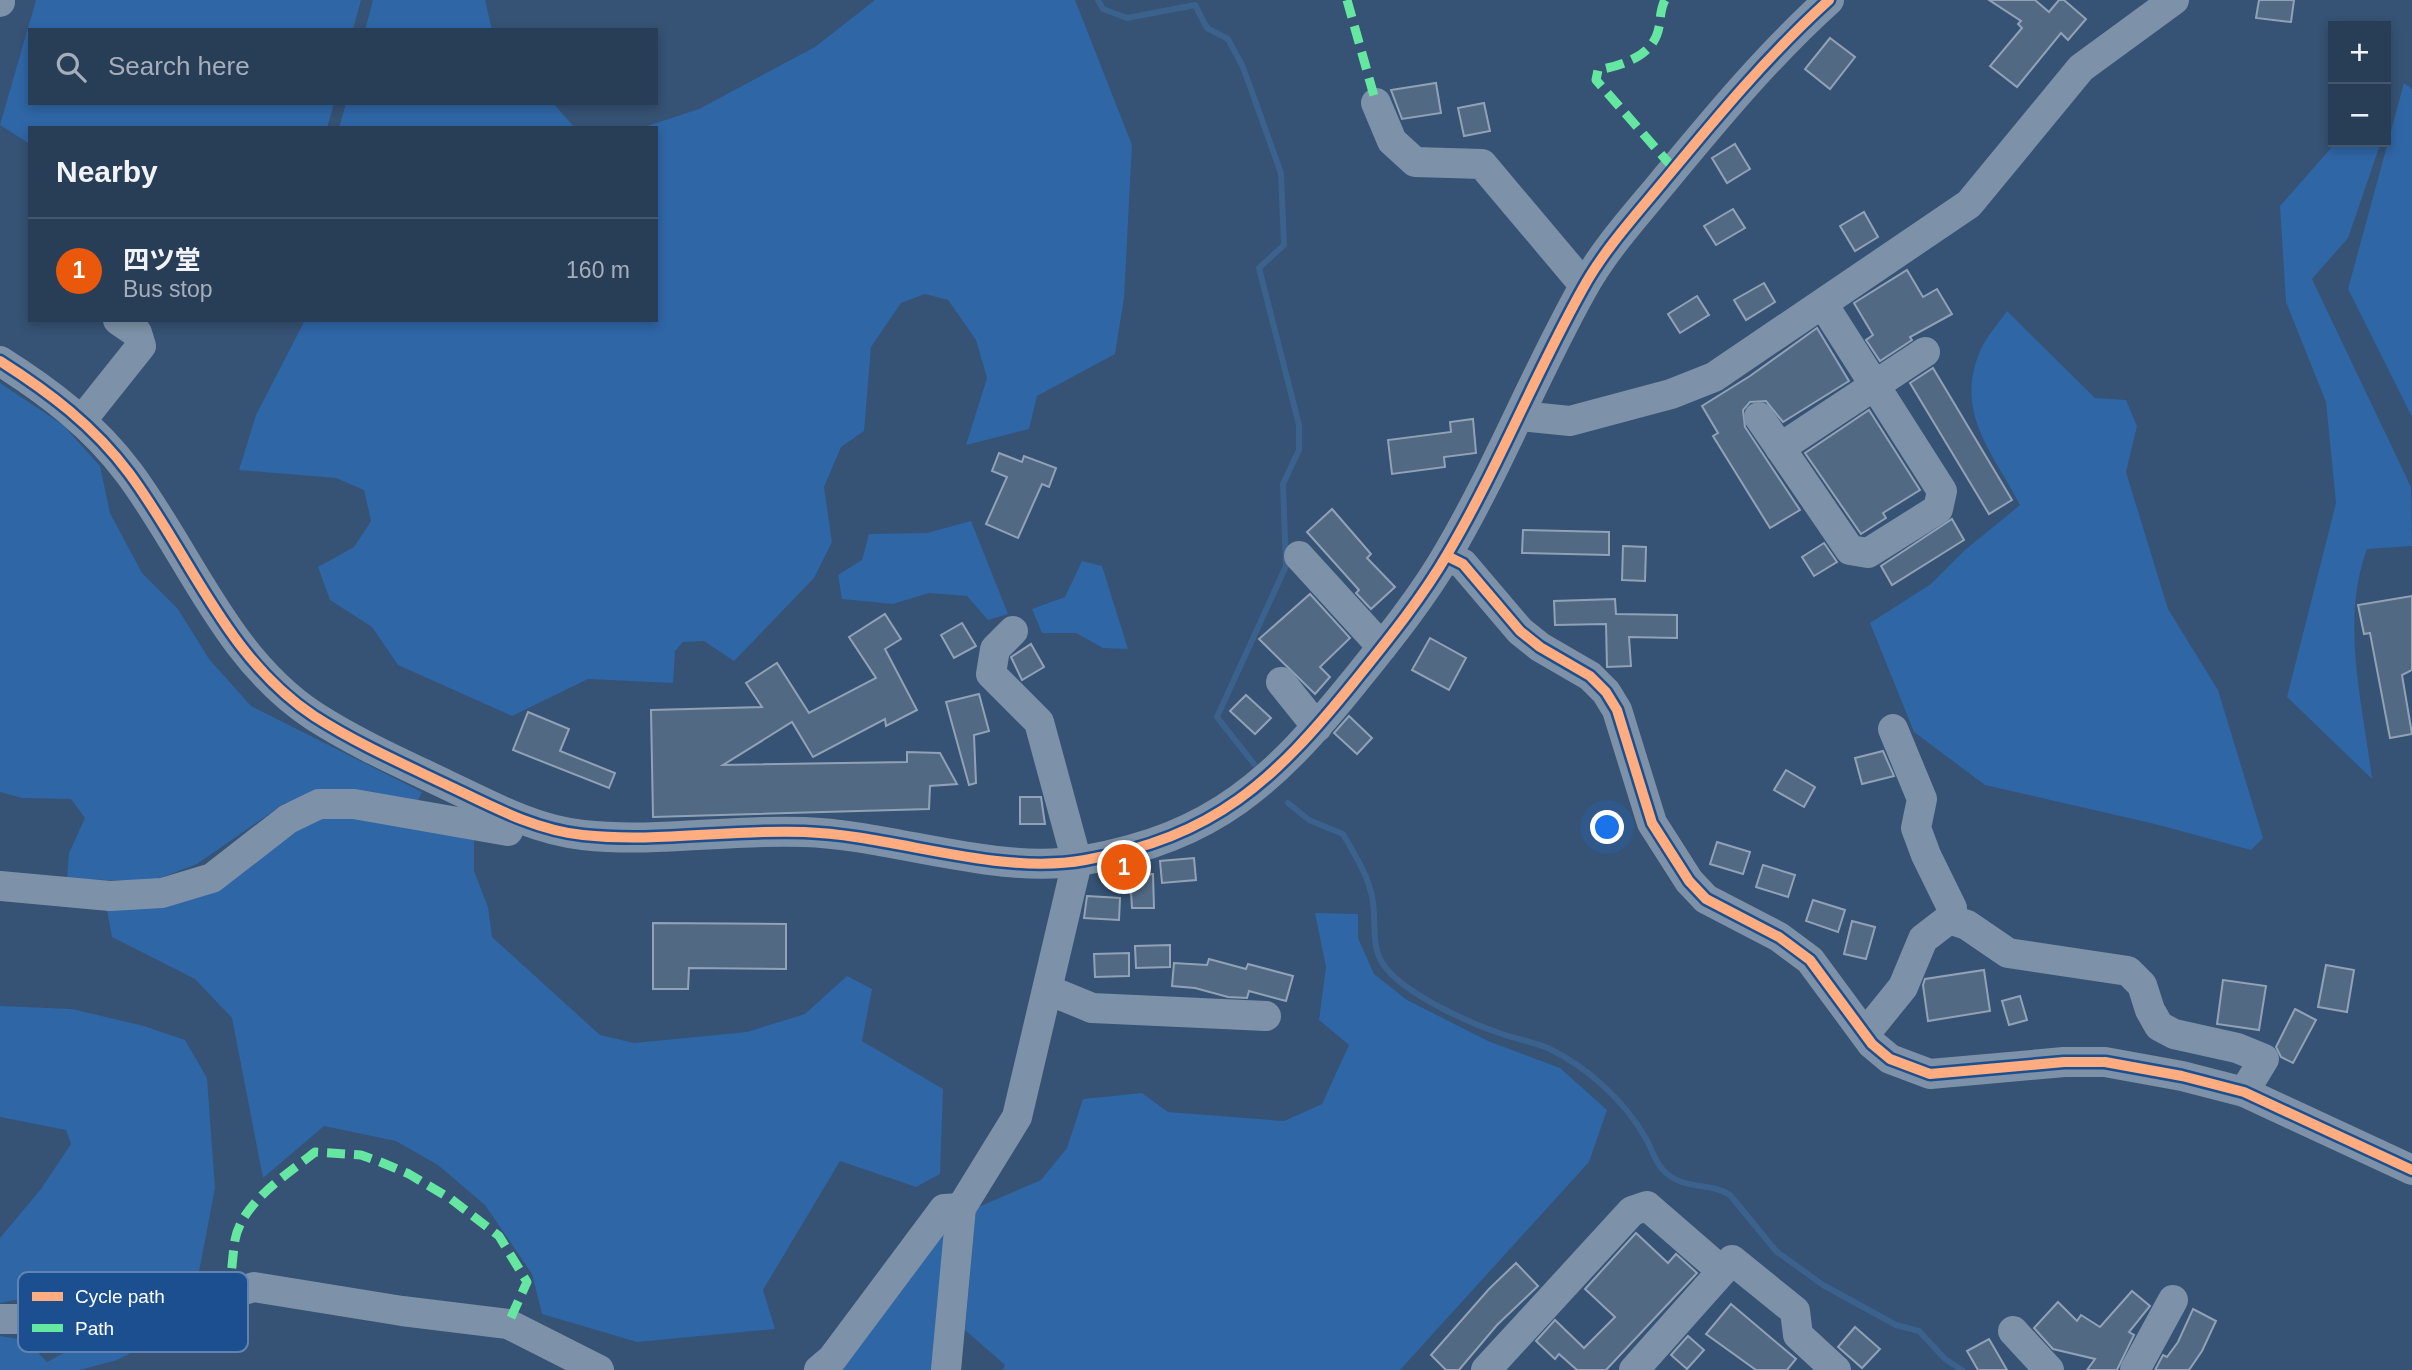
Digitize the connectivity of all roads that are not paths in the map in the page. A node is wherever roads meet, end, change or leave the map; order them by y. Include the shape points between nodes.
1 (1829, 0) edge
2 (2175, 0) edge
3 (1376, 103) dead end
4 (1584, 285) junction
5 (1823, 304) junction
6 (121, 322) edge
7 (1925, 352) dead end
8 (0, 361) edge
9 (1874, 384) junction
10 (1520, 416) junction
11 (1759, 417) dead end
12 (82, 420) junction
13 (1780, 448) junction
14 (1299, 556) dead end
15 (1447, 556) junction
16 (1013, 631) dead end
17 (1382, 647) junction
18 (1281, 682) dead end
19 (1317, 727) junction
20 (1893, 730) dead end
21 (513, 816) junction
22 (1077, 862) junction
23 (0, 886) edge
24 (1949, 919) junction
25 (1048, 990) junction
26 (1266, 1016) dead end
27 (1865, 1034) junction
28 (2244, 1092) junction
29 (2412, 1170) edge
30 (961, 1208) junction
31 (1722, 1271) junction
32 (248, 1289) edge
33 (2173, 1300) dead end
34 (0, 1319) edge
35 (18, 1319) edge
36 (2013, 1331) dead end
37 (1647, 1366) edge
38 (599, 1370) edge
39 (819, 1370) edge
40 (946, 1370) edge
41 (1486, 1370) edge
42 (1836, 1370) edge
43 (2049, 1370) edge
44 (2135, 1370) edge

1 - 4 street via 1752,75
2 - 5 street via 2081,68 1969,204
3 - 4 street via 1392,141 1415,162 1482,164
4 - 10 street
5 - 9 street
5 - 10 street via 1714,377 1671,394 1570,421
6 - 12 street via 137,333 141,346
7 - 9 street
8 - 12 street
9 - 13 street
9 - 13 street via 1942,491 1938,509 1868,553 1850,550
10 - 15 street
11 - 13 street
12 - 21 street via 128,472 222,621 273,683 311,713 366,746
14 - 17 street
15 - 17 street
15 - 27 street via 1464,564 1520,631 1606,691 1652,822 1689,881 1706,899 1779,937 1810,961
16 - 22 street via 995,649 991,674 1039,722
17 - 19 street
18 - 19 street
19 - 22 street via 1241,800 1195,827 1145,847
20 - 24 street via 1922,799 1916,828 1952,908
21 - 22 street via 582,835 805,832 1004,861
21 - 23 street via 508,831 355,804 319,804 288,819 212,878 162,893 110,896
22 - 25 street
24 - 27 street via 1923,939 1903,986
24 - 28 street via 1967,925 2008,953 2128,971 2142,985 2159,1026 2264,1059
25 - 26 street via 1092,1008
25 - 30 street via 1017,1117
27 - 28 street via 1889,1059 1930,1074 2105,1062
28 - 29 street
30 - 39 street via 944,1209 832,1359
30 - 40 street
31 - 37 street
31 - 41 street via 1647,1206 1632,1211
31 - 42 street via 1732,1260 1795,1311 1798,1335
32 - 38 street via 508,1324
33 - 44 street
34 - 35 street
36 - 43 street

